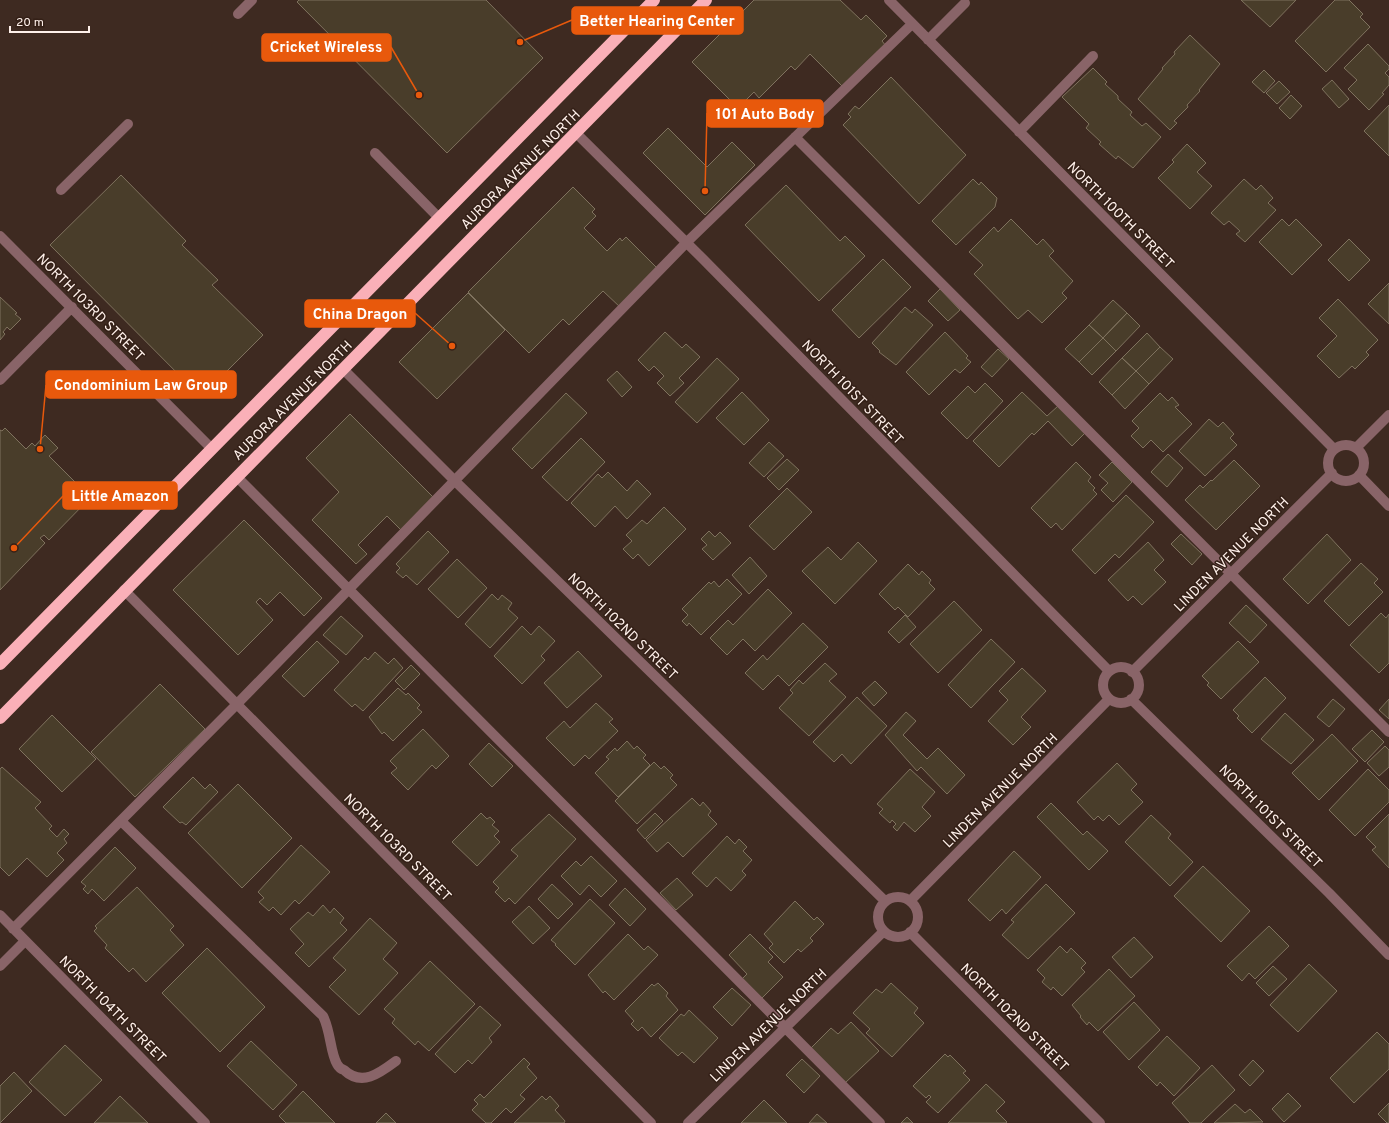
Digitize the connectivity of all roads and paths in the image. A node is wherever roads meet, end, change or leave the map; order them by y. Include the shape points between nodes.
1 (252, 0) edge
2 (654, 0) edge
3 (706, 0) edge
4 (889, 0) edge
5 (965, 3) dead end
6 (238, 14) dead end
7 (912, 24) junction
8 (928, 40) junction
9 (1093, 56) dead end
10 (128, 124) dead end
11 (1020, 132) junction
12 (576, 133) junction
13 (795, 137) junction
14 (375, 153) dead end
15 (61, 190) dead end
16 (440, 218) junction
17 (0, 236) edge
18 (687, 242) junction
19 (72, 307) junction
20 (343, 369) junction
21 (0, 380) edge
22 (1389, 415) edge
23 (1356, 448) junction
24 (212, 449) junction
25 (1334, 449) junction
26 (1332, 473) junction
27 (1359, 475) junction
28 (237, 477) junction
29 (454, 481) junction
30 (1389, 506) edge
31 (1231, 572) junction
32 (348, 589) junction
33 (124, 590) junction
34 (0, 664) edge
35 (1109, 672) junction
36 (1132, 672) junction
37 (1109, 698) junction
38 (1131, 698) junction
39 (237, 704) junction
40 (0, 718) edge
41 (1389, 732) edge
42 (121, 821) junction
43 (886, 901) junction
44 (910, 901) junction
45 (0, 915) edge
46 (13, 929) junction
47 (884, 931) junction
48 (910, 932) junction
49 (25, 941) junction
50 (1389, 955) edge
51 (0, 966) edge
52 (785, 1028) junction
53 (396, 1062) dead end
54 (205, 1123) edge
55 (652, 1123) edge
56 (688, 1123) edge
57 (880, 1123) edge
58 (1100, 1123) edge

1 - 6 street
2 - 16 highway, AURORA AVENUE NORTH
3 - 12 highway, AURORA AVENUE NORTH
4 - 7 street, NORTH 100TH STREET
5 - 8 street
7 - 8 street, NORTH 100TH STREET
7 - 13 street
8 - 11 street, NORTH 100TH STREET
9 - 11 street
10 - 15 street
11 - 25 street, NORTH 100TH STREET
12 - 18 street, NORTH 101ST STREET
12 - 20 highway, AURORA AVENUE NORTH
13 - 18 street
13 - 31 street
14 - 16 street
16 - 24 highway, AURORA AVENUE NORTH
17 - 19 street, NORTH 103RD STREET
18 - 29 street
18 - 35 street, NORTH 101ST STREET
19 - 21 street
19 - 24 street, NORTH 103RD STREET
20 - 28 highway, AURORA AVENUE NORTH
20 - 29 street, NORTH 102ND STREET
22 - 23 street
23 - 25 street via 1345,445
23 - 27 street via 1365,462
24 - 34 highway, AURORA AVENUE NORTH
25 - 26 street via 1329,460
26 - 27 street via 1340,480 1347,481
26 - 31 street, LINDEN AVENUE NORTH
27 - 30 street
28 - 32 street
28 - 33 highway, AURORA AVENUE NORTH
29 - 32 street
29 - 43 street, NORTH 102ND STREET
31 - 36 street, LINDEN AVENUE NORTH
31 - 41 street
32 - 39 street
32 - 52 street
33 - 39 street, NORTH 103RD STREET
33 - 40 highway, AURORA AVENUE NORTH
35 - 36 street via 1120,667
35 - 37 street via 1103,682 1105,694
36 - 38 street via 1138,684
37 - 38 street via 1121,702
37 - 44 street, LINDEN AVENUE NORTH
38 - 50 street, NORTH 101ST STREET
39 - 42 street
39 - 55 street, NORTH 103RD STREET
42 - 46 street
42 - 53 street via 323,1016 337,1064 348,1075 370,1078
43 - 44 street via 898,897
43 - 47 street via 878,912 880,926
44 - 48 street via 918,918
45 - 46 street, NORTH 104TH STREET
46 - 49 street, NORTH 104TH STREET
47 - 48 street via 897,936
47 - 52 street, LINDEN AVENUE NORTH
48 - 58 street, NORTH 102ND STREET
49 - 51 street
49 - 54 street, NORTH 104TH STREET
52 - 56 street, LINDEN AVENUE NORTH
52 - 57 street

